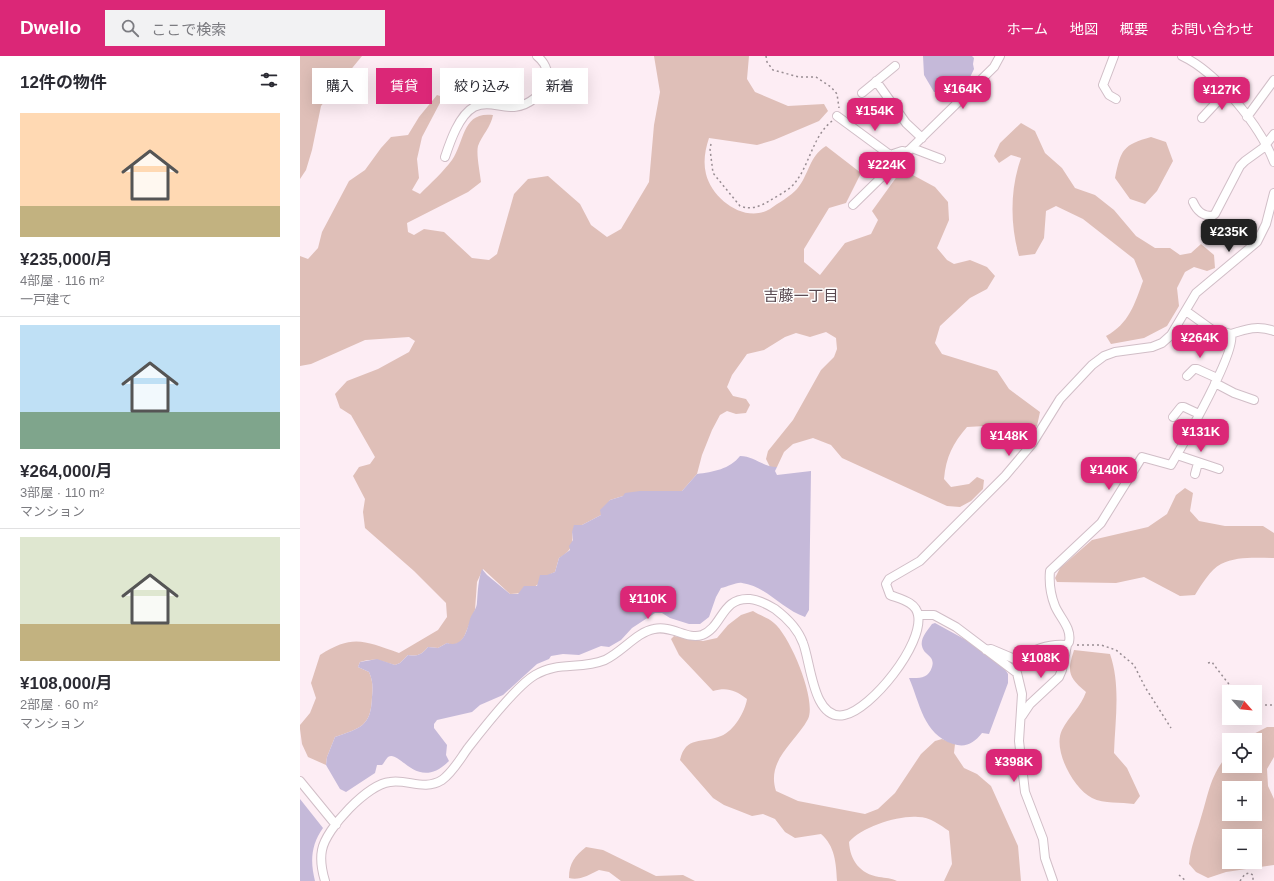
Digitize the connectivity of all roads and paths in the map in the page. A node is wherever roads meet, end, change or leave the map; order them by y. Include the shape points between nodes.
1 (537, 56) edge
2 (766, 56) edge
3 (1000, 56) edge
4 (1114, 56) edge
5 (1182, 56) edge
6 (1194, 58) edge
7 (894, 66) dead end
8 (1274, 80) edge
9 (876, 82) junction
10 (1227, 91) junction
11 (862, 93) dead end
12 (1116, 99) dead end
13 (837, 116) junction
14 (1247, 117) junction
15 (1202, 118) dead end
16 (1274, 134) edge
17 (922, 138) junction
18 (711, 144) dead end
19 (1265, 145) junction
20 (909, 150) junction
21 (445, 157) dead end
22 (941, 159) dead end
23 (1274, 162) edge
24 (1274, 193) edge
25 (1193, 202) dead end
26 (853, 206) dead end
27 (1186, 311) junction
28 (1274, 331) edge
29 (1231, 334) junction
30 (1187, 376) dead end
31 (1216, 380) junction
32 (1254, 400) dead end
33 (1199, 414) junction
34 (1173, 417) dead end
35 (1176, 455) junction
36 (1198, 463) junction
37 (1219, 469) dead end
38 (1195, 474) dead end
39 (918, 614) junction
40 (1067, 645) junction
41 (986, 650) junction
42 (1208, 664) dead end
43 (1230, 685) edge
44 (1274, 704) edge
45 (1262, 705) edge
46 (1022, 716) junction
47 (1171, 728) dead end
48 (300, 781) edge
49 (336, 825) junction
50 (1179, 874) dead end
51 (325, 881) edge
52 (1053, 881) edge
53 (1186, 881) edge
54 (1241, 881) edge
55 (1253, 881) edge

1 - 21 street via 547,71 546,82 540,95 522,107 482,104 472,108 462,119
2 - 13 path via 773,70 799,77 816,77 831,86 839,102
3 - 17 street via 994,67
4 - 12 street via 1103,84 1109,95
5 - 6 street
6 - 10 street
7 - 9 street
8 - 14 street
9 - 11 street
9 - 17 street via 906,123
10 - 14 street
10 - 15 street
13 - 18 path via 817,139 794,184 757,207 740,206 717,178 712,169
13 - 20 street via 890,155
14 - 19 street
16 - 19 street
17 - 20 street
19 - 23 street
19 - 25 street via 1240,166 1215,214 1203,214 1196,209
20 - 22 street
20 - 26 street
24 - 27 street via 1266,224 1257,242 1204,285 1196,293
27 - 29 street via 1212,328
27 - 39 street via 1171,335 1162,343 1152,348 1114,352 1092,365 1060,399 1032,444 1004,476 920,561 889,579 886,584 890,595 910,602
28 - 29 street via 1263,327
29 - 31 street via 1232,345
30 - 31 street via 1197,369
31 - 32 street via 1234,393
31 - 33 street
33 - 34 street via 1181,407
33 - 35 street
35 - 36 street
35 - 40 street via 1171,465 1142,457 1102,522 1050,571 1055,606 1070,636
36 - 37 street
36 - 38 street
39 - 41 street via 934,615 956,627
39 - 49 street via 909,651 895,674 855,710 841,716 834,715 822,706 818,699 804,644 795,628 762,601 748,599 732,604 712,630 697,636 687,635 672,628 653,629 605,660 582,666 560,666 534,676 503,707 468,747 454,768 440,781 422,786 400,781 378,785 359,799
40 - 41 street via 1043,646 1017,660 991,649
40 - 46 street via 1059,677 1030,704
40 - 47 path via 1101,645 1116,650 1134,666
41 - 46 street via 1017,673 1022,694
42 - 43 path via 1212,662
44 - 45 path
46 - 52 street via 1019,741 1025,792 1043,839 1045,858
48 - 49 street
49 - 51 street via 328,835 322,850
50 - 53 path
54 - 55 path via 1245,874 1252,873

